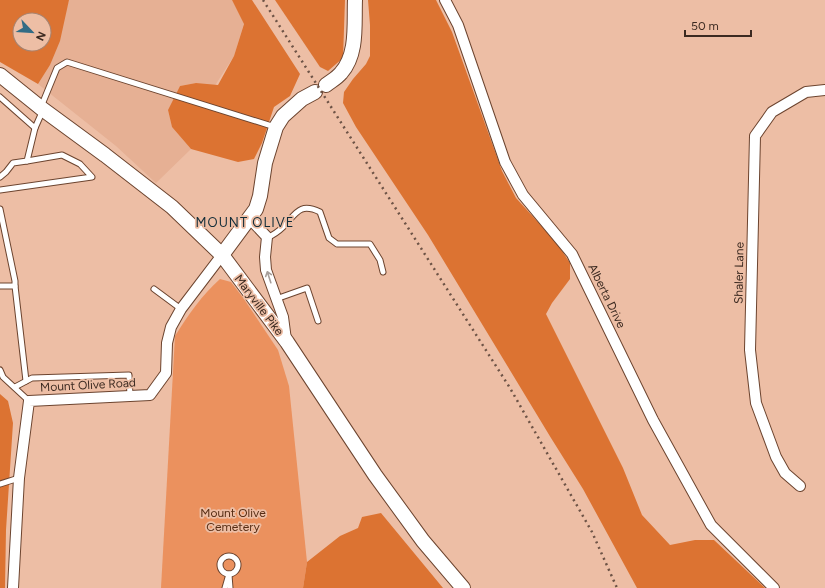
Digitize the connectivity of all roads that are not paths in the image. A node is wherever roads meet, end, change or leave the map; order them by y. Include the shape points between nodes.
1 (355, 0) edge
2 (445, 0) edge
3 (0, 74) edge
4 (825, 90) edge
5 (0, 97) edge
6 (42, 109) junction
7 (276, 127) junction
8 (35, 128) junction
9 (27, 161) junction
10 (0, 177) edge
11 (0, 190) edge
12 (0, 209) edge
13 (249, 218) junction
14 (267, 238) junction
15 (222, 255) junction
16 (383, 272) dead end
17 (0, 286) edge
18 (15, 286) junction
19 (154, 289) dead end
20 (276, 299) junction
21 (181, 309) junction
22 (318, 321) dead end
23 (287, 342) junction
24 (0, 370) edge
25 (26, 381) junction
26 (15, 387) junction
27 (130, 396) junction
28 (30, 400) junction
29 (19, 478) junction
30 (0, 484) edge
31 (800, 486) dead end
32 (13, 588) edge
33 (225, 588) edge
34 (230, 588) edge
35 (463, 588) edge
36 (774, 588) edge

1 - 7 main road via 352,53 341,74 302,99 283,116
2 - 36 street, Alberta Drive via 458,25 505,162 523,195 572,254 653,420 711,526
3 - 6 main road, Maryville Pike
4 - 31 street, Shaler Lane via 806,92 772,112 755,136 750,350 756,403 776,458 785,473
5 - 8 lane
6 - 7 lane via 57,68 67,62
6 - 8 lane
6 - 15 main road, Maryville Pike via 172,207
7 - 13 main road via 265,163 256,210
8 - 9 lane
9 - 10 lane via 12,163
9 - 11 lane via 62,155 80,164 92,177
12 - 18 lane
13 - 14 street
13 - 15 main road
14 - 16 lane via 277,233 296,212 303,208 313,209 320,212 330,238 337,244 370,244 380,260
20 -> 14 street via 266,270
15 - 21 street, Mount Olive Road
15 - 23 main road, Maryville Pike
17 - 18 lane
18 - 25 lane
19 - 21 lane
20 - 22 lane via 307,288
20 - 23 street via 283,317
21 - 27 street, Mount Olive Road via 171,327 167,343 166,373 150,395
23 - 35 main road, Maryville Pike via 375,475 414,529
24 - 26 lane via 3,377
25 - 26 lane
25 - 27 lane via 32,378 129,375
26 - 28 lane
27 - 28 street, Mount Olive Road
28 - 29 street, Mount Olive Road
29 - 30 lane
29 - 32 street, Mount Olive Road
33 - 34 lane via 229,574

